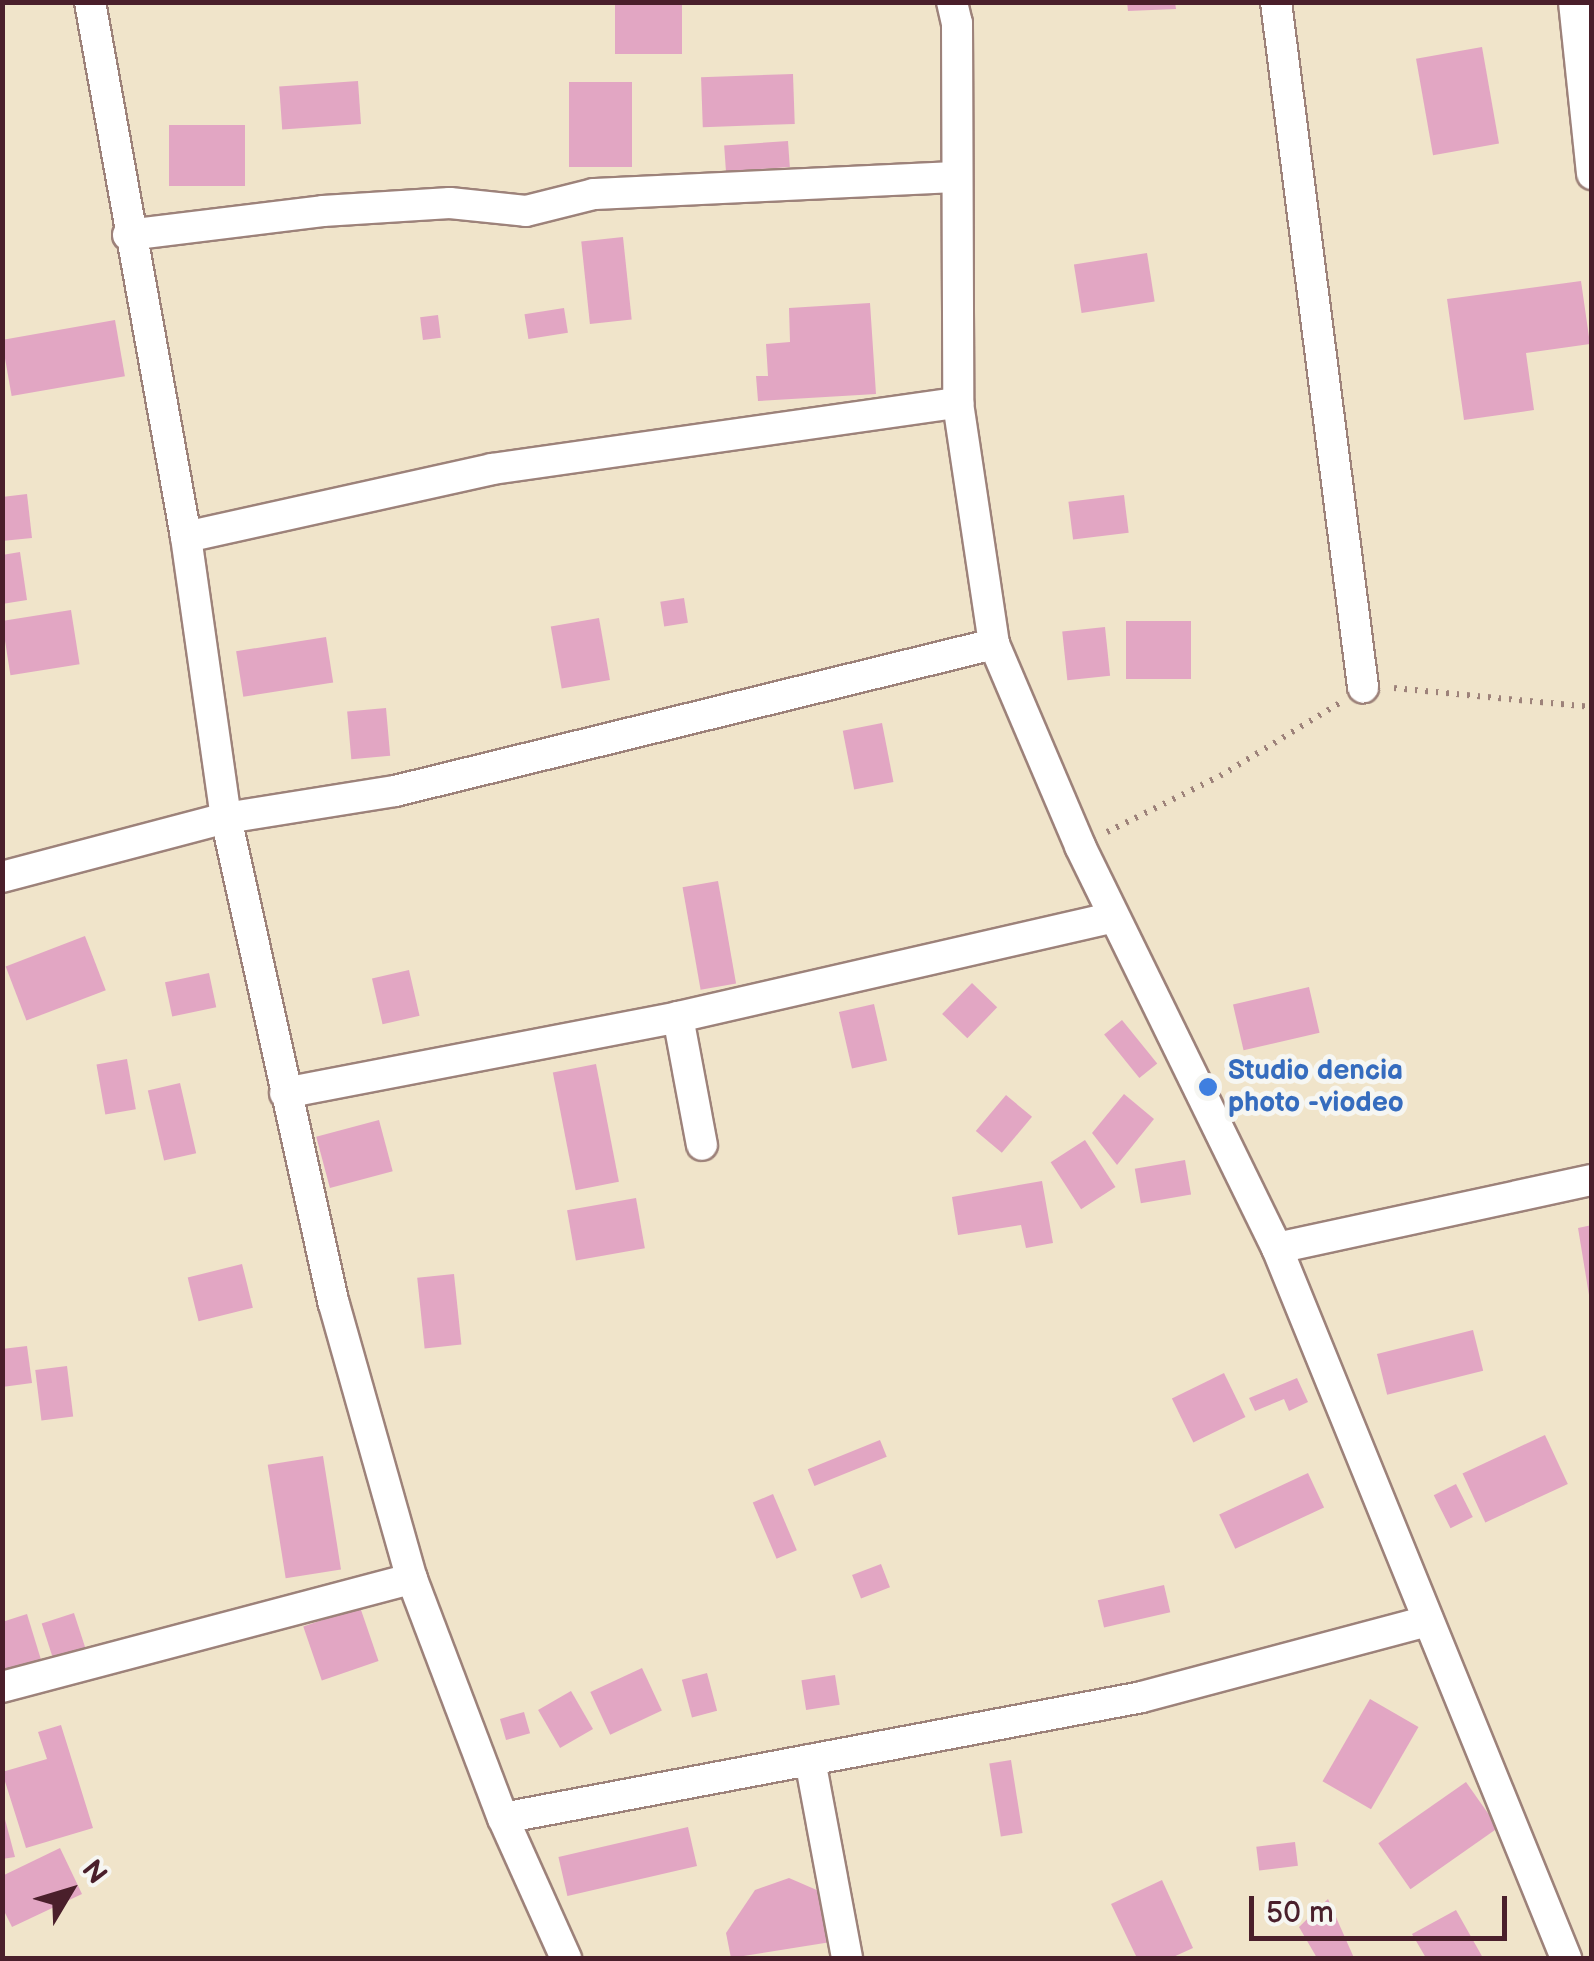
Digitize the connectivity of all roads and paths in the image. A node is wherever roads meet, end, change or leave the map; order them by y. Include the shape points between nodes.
1 (90, 2) edge
2 (952, 2) edge
3 (1276, 2) edge
4 (1574, 2) edge
5 (1592, 174) edge
6 (956, 177) junction
7 (128, 234) junction
8 (958, 403) junction
9 (186, 538) junction
10 (994, 644) junction
11 (1362, 687) junction
12 (1592, 707) edge
13 (226, 818) junction
14 (1080, 846) junction
15 (2, 877) edge
16 (1114, 917) junction
17 (678, 1016) junction
18 (285, 1094) junction
19 (702, 1145) dead end
20 (1592, 1180) edge
21 (1277, 1248) junction
22 (412, 1579) junction
23 (1428, 1621) junction
24 (2, 1687) edge
25 (810, 1760) junction
26 (503, 1818) junction
27 (566, 1958) edge
28 (847, 1958) edge
29 (1566, 1958) edge

1 - 7 street
2 - 6 street
3 - 11 street
4 - 5 street
6 - 7 street via 594,194 526,211 450,203 322,211
6 - 8 street
7 - 9 street
8 - 9 street via 492,470
8 - 10 street
9 - 13 street
10 - 13 street via 395,791
10 - 14 street
11 - 12 path
11 - 14 path via 1220,776
13 - 15 street
13 - 18 street
14 - 16 street
16 - 17 street
16 - 21 street
17 - 18 street
17 - 19 street
18 - 22 street via 334,1304
20 - 21 street
21 - 23 street
22 - 24 street
22 - 26 street
23 - 25 street via 1142,1697
23 - 29 street
25 - 26 street
25 - 28 street
26 - 27 street

